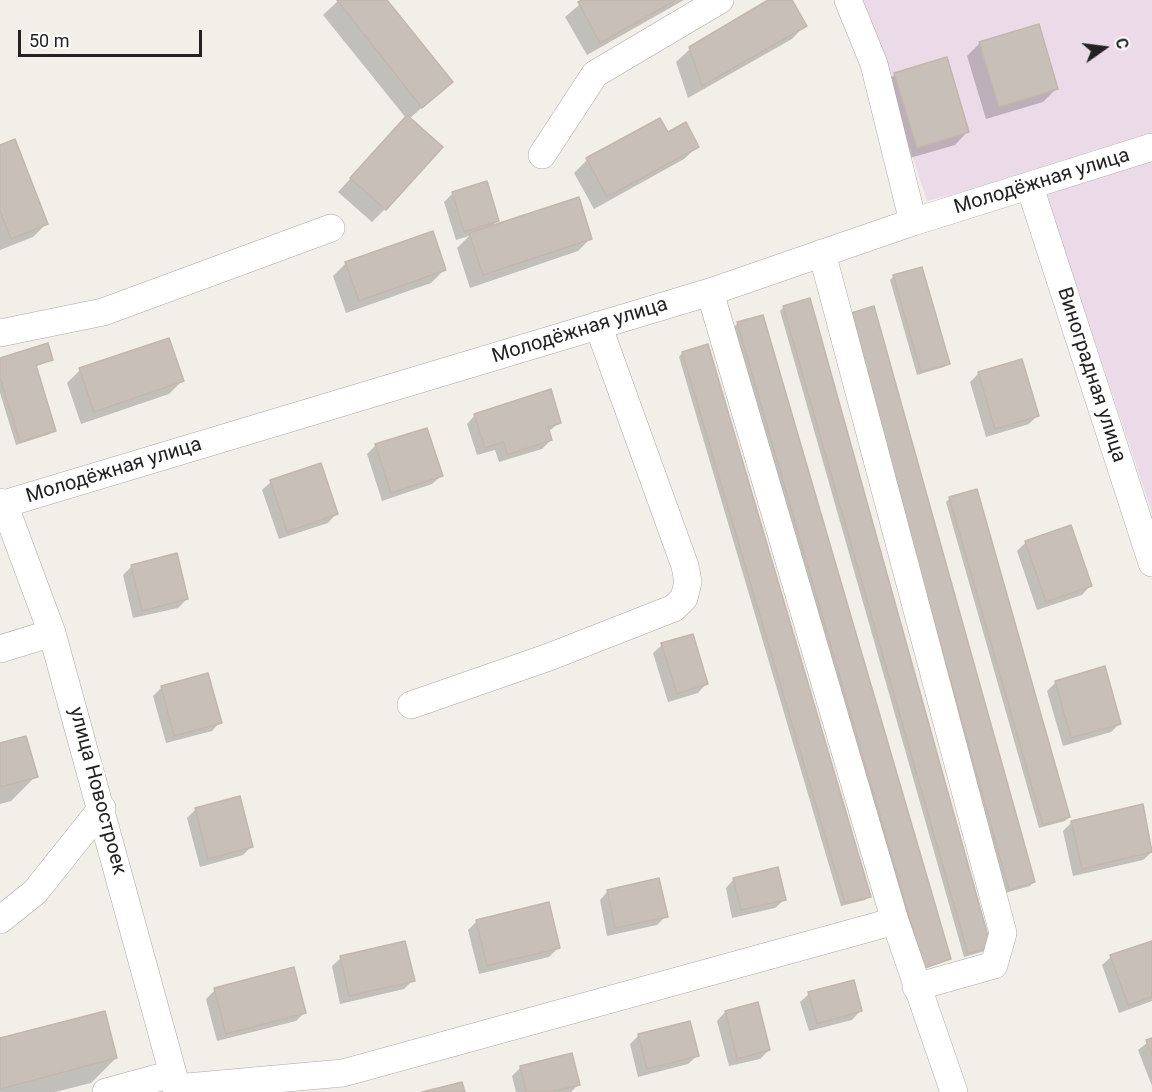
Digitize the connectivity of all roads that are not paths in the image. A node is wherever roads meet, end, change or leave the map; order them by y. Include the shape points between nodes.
1 (720, 0) edge
2 (848, 0) edge
3 (1152, 147) edge
4 (542, 155) dead end
5 (1030, 187) junction
6 (913, 222) junction
7 (331, 228) dead end
8 (822, 253) junction
9 (710, 292) junction
10 (598, 325) junction
11 (0, 333) edge
12 (2, 503) edge
13 (1152, 562) edge
14 (52, 633) junction
15 (0, 649) edge
16 (411, 705) dead end
17 (102, 808) junction
18 (0, 920) edge
19 (895, 921) junction
20 (916, 987) junction
21 (176, 1084) edge
22 (106, 1092) edge
23 (954, 1092) edge

1 - 4 street via 595,74
2 - 6 street via 874,63
3 - 5 street, Молодёжная улица
5 - 6 street, Молодёжная улица
5 - 13 street, Виноградная улица
6 - 8 street, Молодёжная улица
7 - 11 street via 103,312
8 - 9 street, Молодёжная улица
8 - 20 street via 1003,933 994,965
9 - 10 street, Молодёжная улица
9 - 19 street
10 - 12 street, Молодёжная улица
10 - 16 street via 685,566 688,582 684,598 674,608 549,657
12 - 14 street, улица Новостроек
14 - 15 street
14 - 17 street, улица Новостроек
17 - 18 street via 35,892
17 - 21 street, улица Новостроек
19 - 20 street
19 - 21 street via 343,1073
20 - 23 street
21 - 22 street

